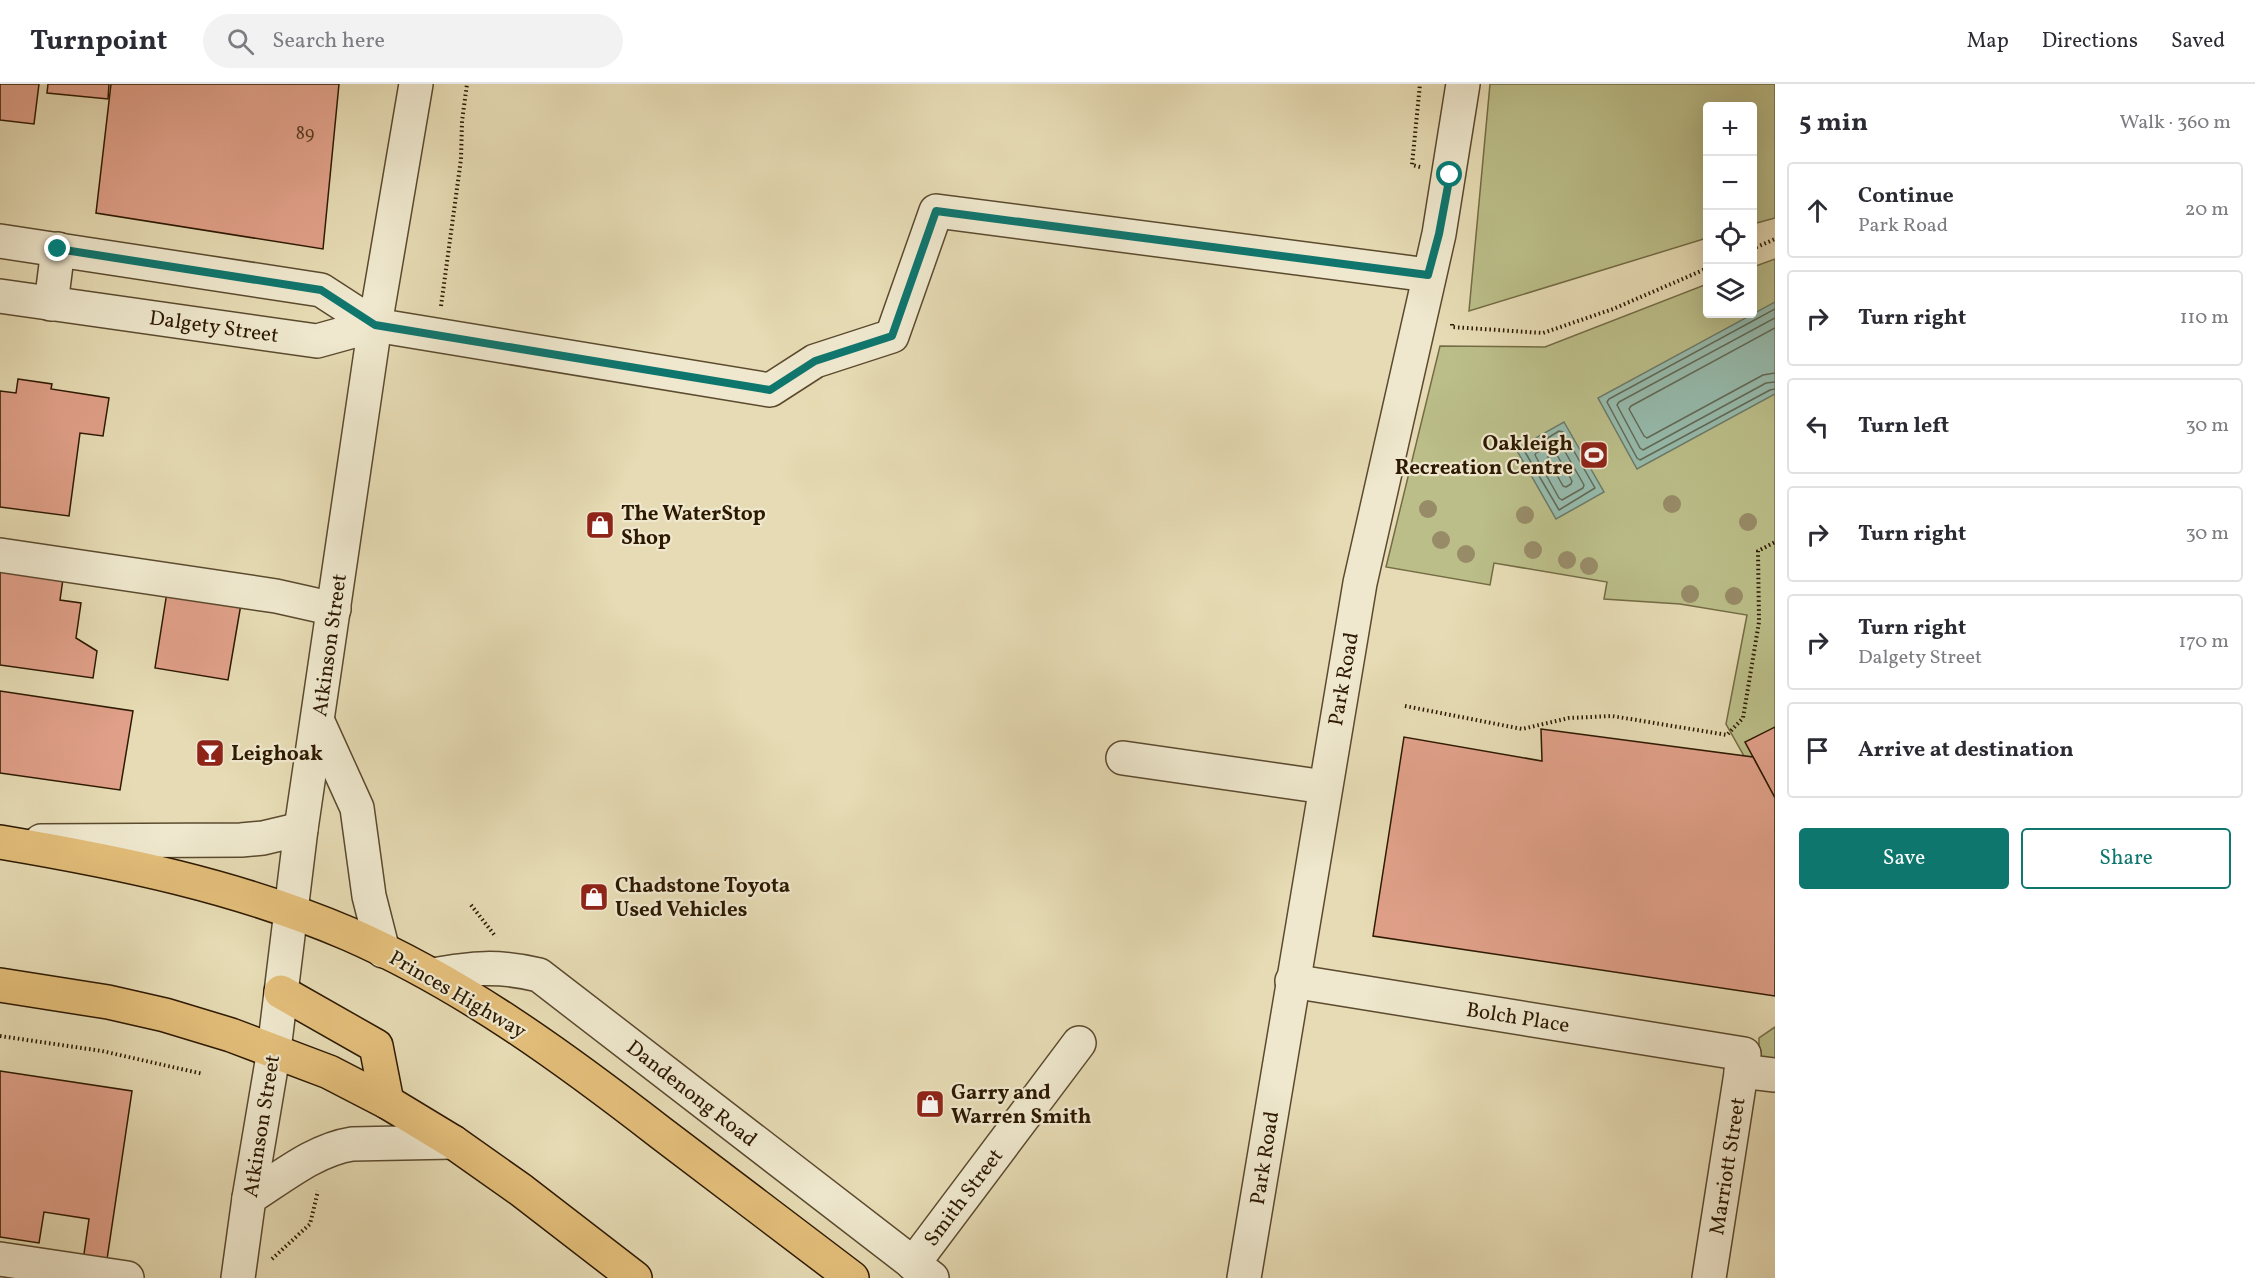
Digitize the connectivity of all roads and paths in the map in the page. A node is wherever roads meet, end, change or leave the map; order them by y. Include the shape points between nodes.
1 (416, 84) edge
2 (468, 84) edge
3 (1420, 84) edge
4 (1463, 84) edge
5 (1412, 165) dead end
6 (1775, 239) edge
7 (0, 241) edge
8 (1757, 247) edge
9 (58, 249) junction
10 (1703, 270) edge
11 (1428, 275) junction
12 (0, 296) edge
13 (51, 304) junction
14 (441, 312) dead end
15 (375, 325) junction
16 (1452, 327) dead end
17 (1775, 542) edge
18 (0, 555) edge
19 (334, 609) junction
20 (1405, 706) dead end
21 (318, 722) junction
22 (1123, 758) dead end
23 (1325, 787) junction
24 (301, 829) junction
25 (0, 842) edge
26 (290, 911) junction
27 (383, 951) junction
28 (432, 975) junction
29 (1292, 981) junction
30 (0, 985) edge
31 (281, 992) junction
32 (0, 1036) edge
33 (1078, 1043) dead end
34 (274, 1050) junction
35 (1743, 1063) junction
36 (203, 1074) dead end
37 (1775, 1075) edge
38 (387, 1102) junction
39 (453, 1142) junction
40 (249, 1198) junction
41 (310, 1224) dead end
42 (0, 1259) edge
43 (271, 1269) dead end
44 (922, 1271) edge
45 (127, 1278) edge
46 (238, 1278) edge
47 (634, 1278) edge
48 (852, 1278) edge
49 (1245, 1278) edge
50 (1709, 1278) edge

1 - 15 street, Atkinson Street
2 - 14 path
3 - 5 path
4 - 11 street, Park Road via 1450,175
6 - 8 path
7 - 9 street, Dalgety Street
9 - 13 street
9 - 15 street, Dalgety Street via 321,290
10 - 16 path via 1614,309 1543,333
11 - 15 street, Dalgety Street via 936,211 892,336 815,361 770,390
11 - 23 street, Park Road via 1360,583
12 - 13 street, Dalgety Street
13 - 15 street, Dalgety Street via 317,341
15 - 19 street, Atkinson Street
17 - 20 path via 1758,551 1759,622 1743,718 1727,735 1612,716 1569,718 1522,729
18 - 19 street via 276,596
19 - 21 street, Atkinson Street
21 - 24 street, Atkinson Street
21 - 27 street via 357,808 369,896
22 - 23 street
23 - 29 street, Park Road
24 - 25 street via 242,840
24 - 26 street, Atkinson Street
25 - 26 highway, Princes Highway via 172,875
26 - 27 highway, Princes Highway
26 - 31 street, Atkinson Street
27 - 28 highway, Princes Highway
28 - 44 street, Dandenong Road via 475,967 539,975
28 - 48 highway, Princes Highway via 582,1072
29 - 35 street, Bolch Place
29 - 49 street, Park Road
30 - 34 highway via 141,1008
31 - 34 street, Atkinson Street
31 - 38 highway via 376,1046
32 - 36 path via 102,1051
33 - 44 street, Smith Street
34 - 38 highway via 329,1072
34 - 40 street, Atkinson Street
35 - 37 street, Bolch Place
35 - 50 street, Marriott Street
38 - 39 highway
39 - 40 street via 338,1146
39 - 47 highway
40 - 46 street, Atkinson Street
41 - 43 path via 273,1259
42 - 45 street

